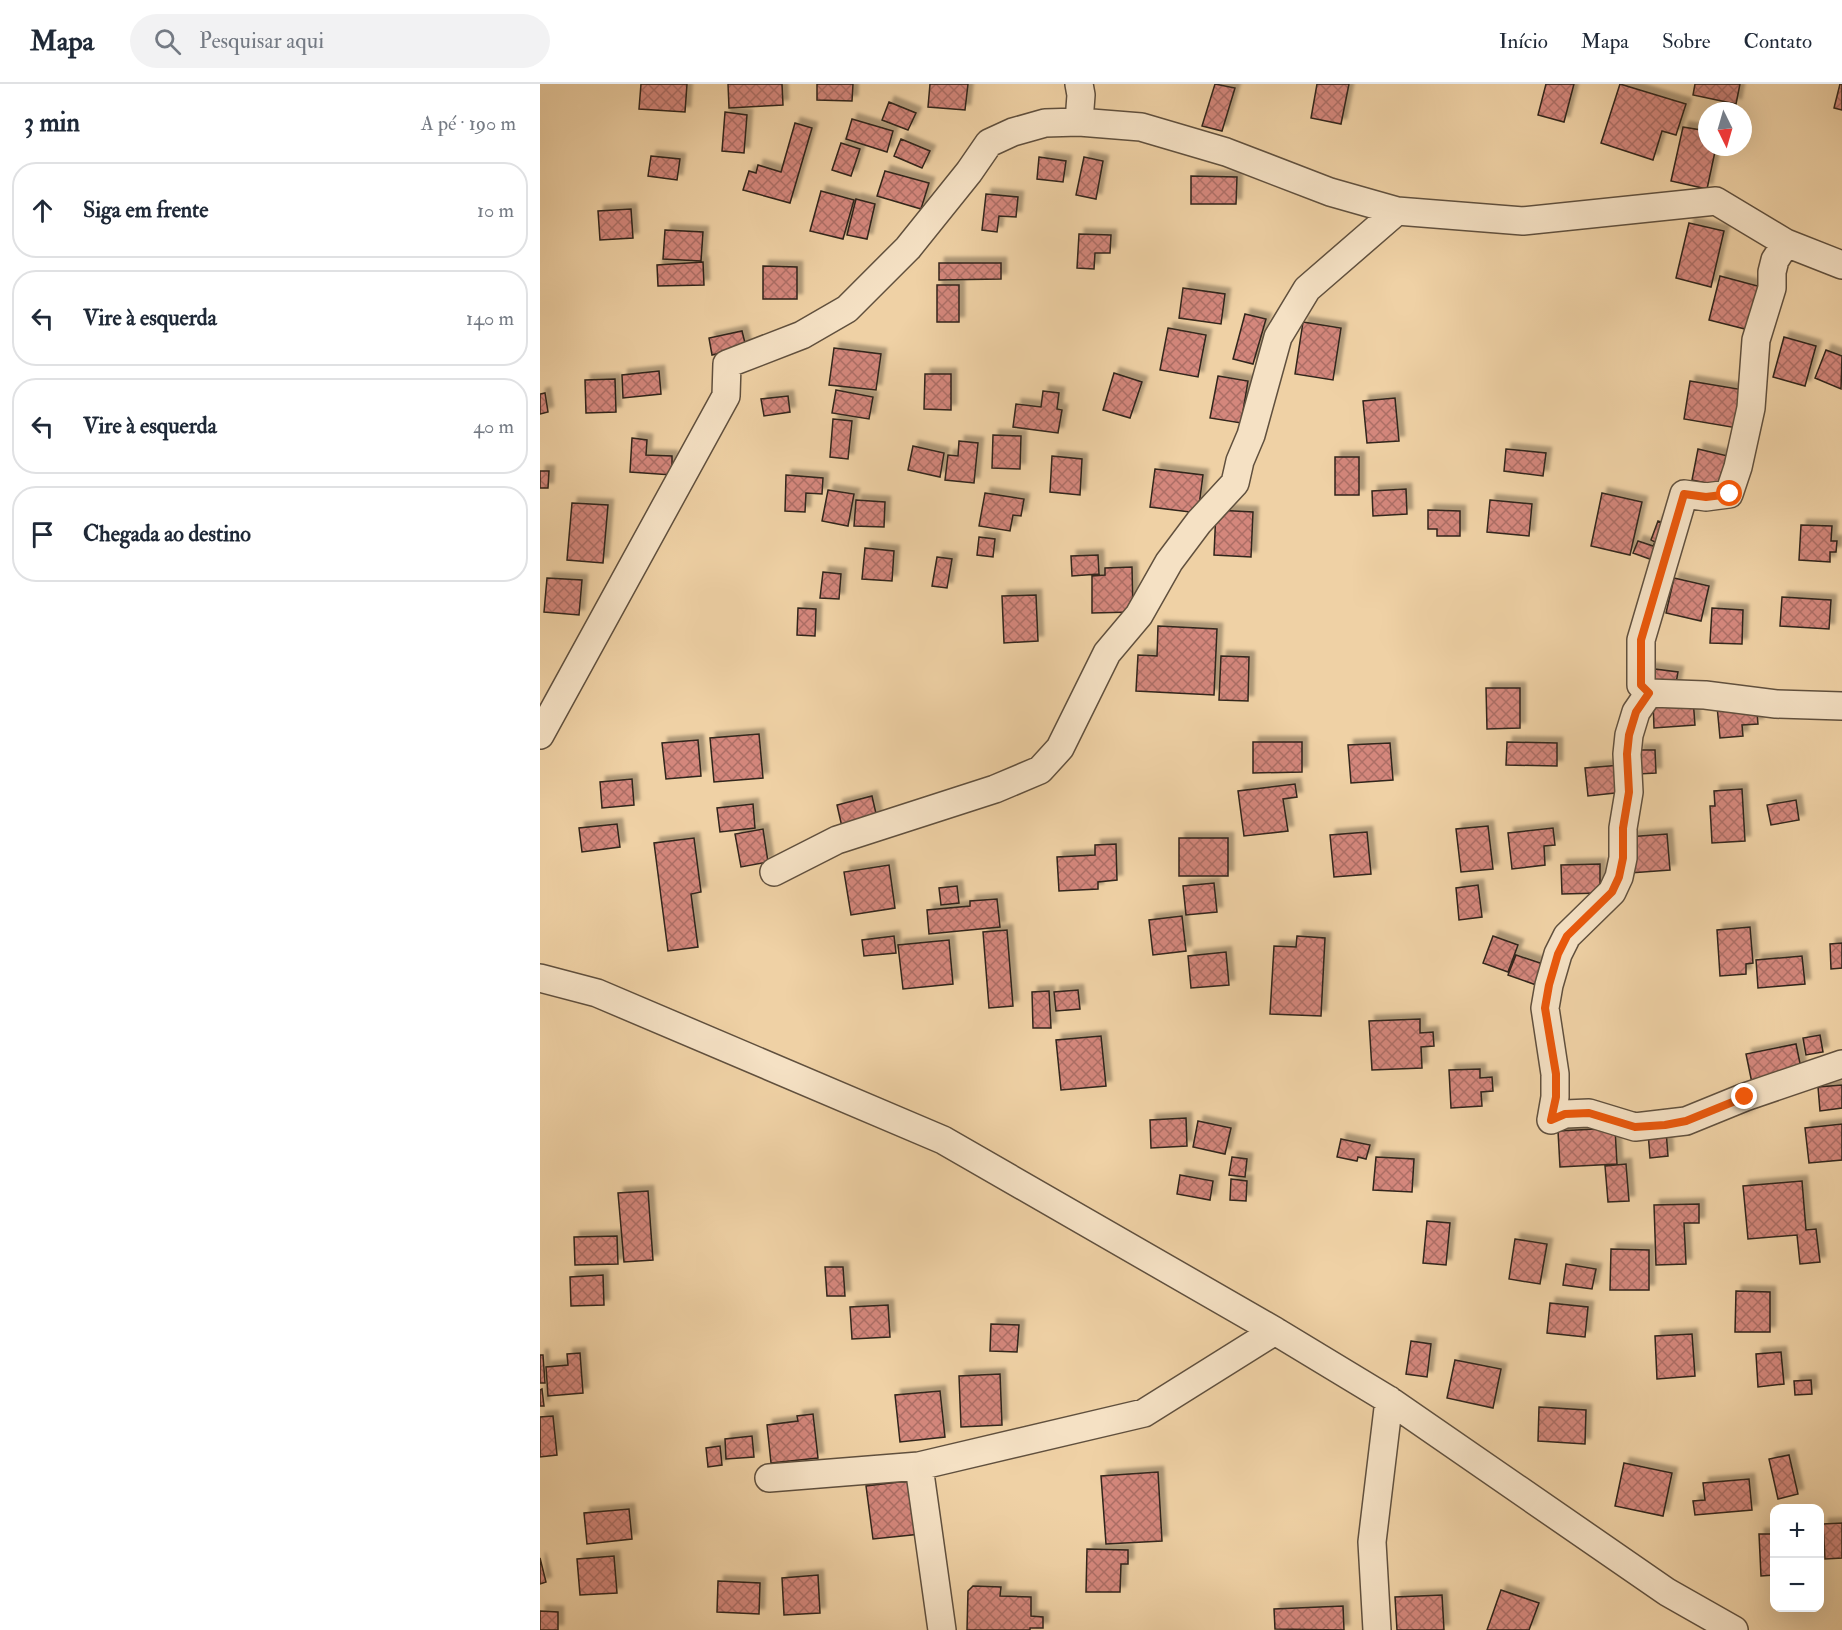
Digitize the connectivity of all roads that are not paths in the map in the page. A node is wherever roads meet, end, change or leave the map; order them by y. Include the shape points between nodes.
1 (1079, 84) edge
2 (1079, 122) junction
3 (1397, 211) junction
4 (1786, 243) junction
5 (1842, 265) edge
6 (1649, 693) junction
7 (1842, 706) edge
8 (540, 735) edge
9 (774, 872) dead end
10 (540, 978) edge
11 (1842, 1064) edge
12 (1275, 1331) junction
13 (1389, 1400) junction
14 (919, 1466) junction
15 (769, 1478) dead end
16 (942, 1630) edge
17 (1377, 1630) edge
18 (1734, 1630) edge

1 - 2 street
2 - 3 street via 1141,127
2 - 8 street via 1045,123 989,143 908,248 846,309 802,335 727,364 726,396
3 - 4 street via 1523,220 1716,201
3 - 9 street via 1307,289 1278,337 1235,483 1199,522 1169,562 1139,615 1107,653 1060,748 1040,770 974,796 837,840
4 - 5 street
4 - 6 street via 1774,260 1772,288 1756,340 1751,408 1730,494 1684,494 1641,640 1641,685
6 - 7 street
6 - 11 street via 1636,712 1629,735 1629,792 1619,877 1612,892 1567,936 1549,985 1545,1008 1556,1074 1551,1120 1565,1114 1589,1113 1635,1127 1686,1121
10 - 12 street via 597,993 943,1140
12 - 13 street
12 - 14 street via 1144,1413
13 - 17 street via 1372,1542
13 - 18 street via 1667,1592
14 - 15 street
14 - 16 street

